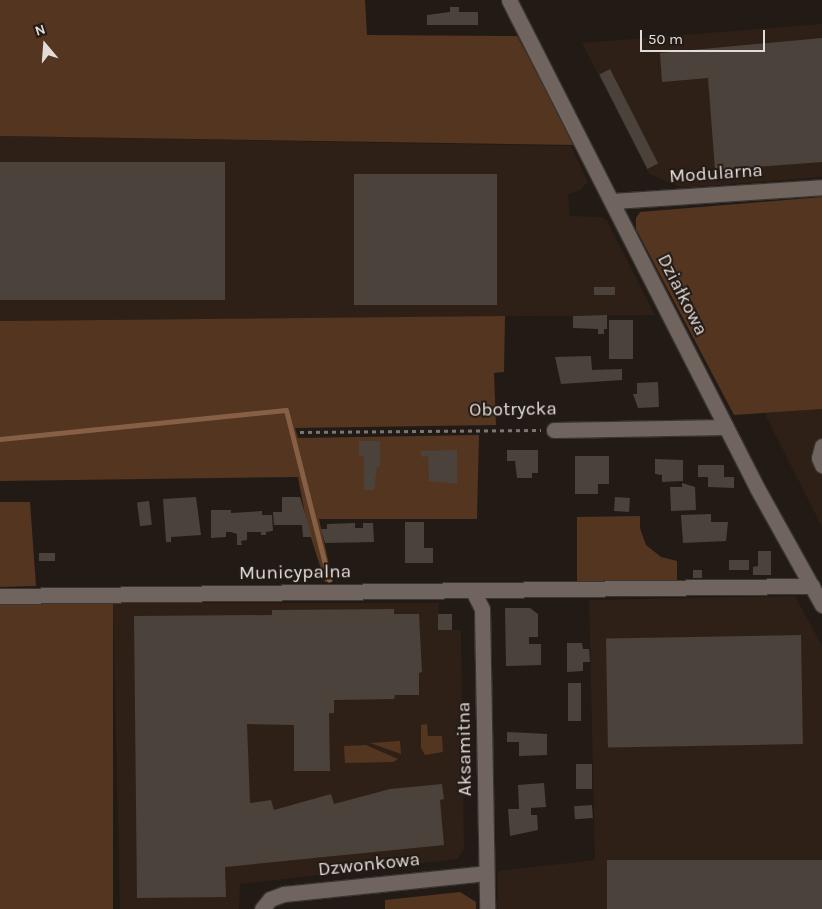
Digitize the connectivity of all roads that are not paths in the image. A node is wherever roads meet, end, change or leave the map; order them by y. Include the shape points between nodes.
1 (509, 0) edge
2 (822, 187) edge
3 (613, 202) junction
4 (726, 427) junction
5 (554, 430) road end
6 (822, 446) edge
7 (822, 465) edge
8 (812, 586) junction
9 (473, 590) junction
10 (0, 596) edge
11 (822, 605) edge
12 (486, 873) junction
13 (262, 909) edge
14 (487, 909) edge

1 - 3 street, Działkowa
2 - 3 street, Modularna
3 - 4 street, Działkowa
4 - 5 street, Obotrycka
4 - 8 street, Działkowa
6 - 7 street via 819,458
8 - 9 street, Municypalna
8 - 11 street, Działkowa
9 - 10 street, Municypalna
9 - 12 street, Aksamitna via 482,609
12 - 13 street, Dzwonkowa via 284,894 270,900
12 - 14 street, Aksamitna

